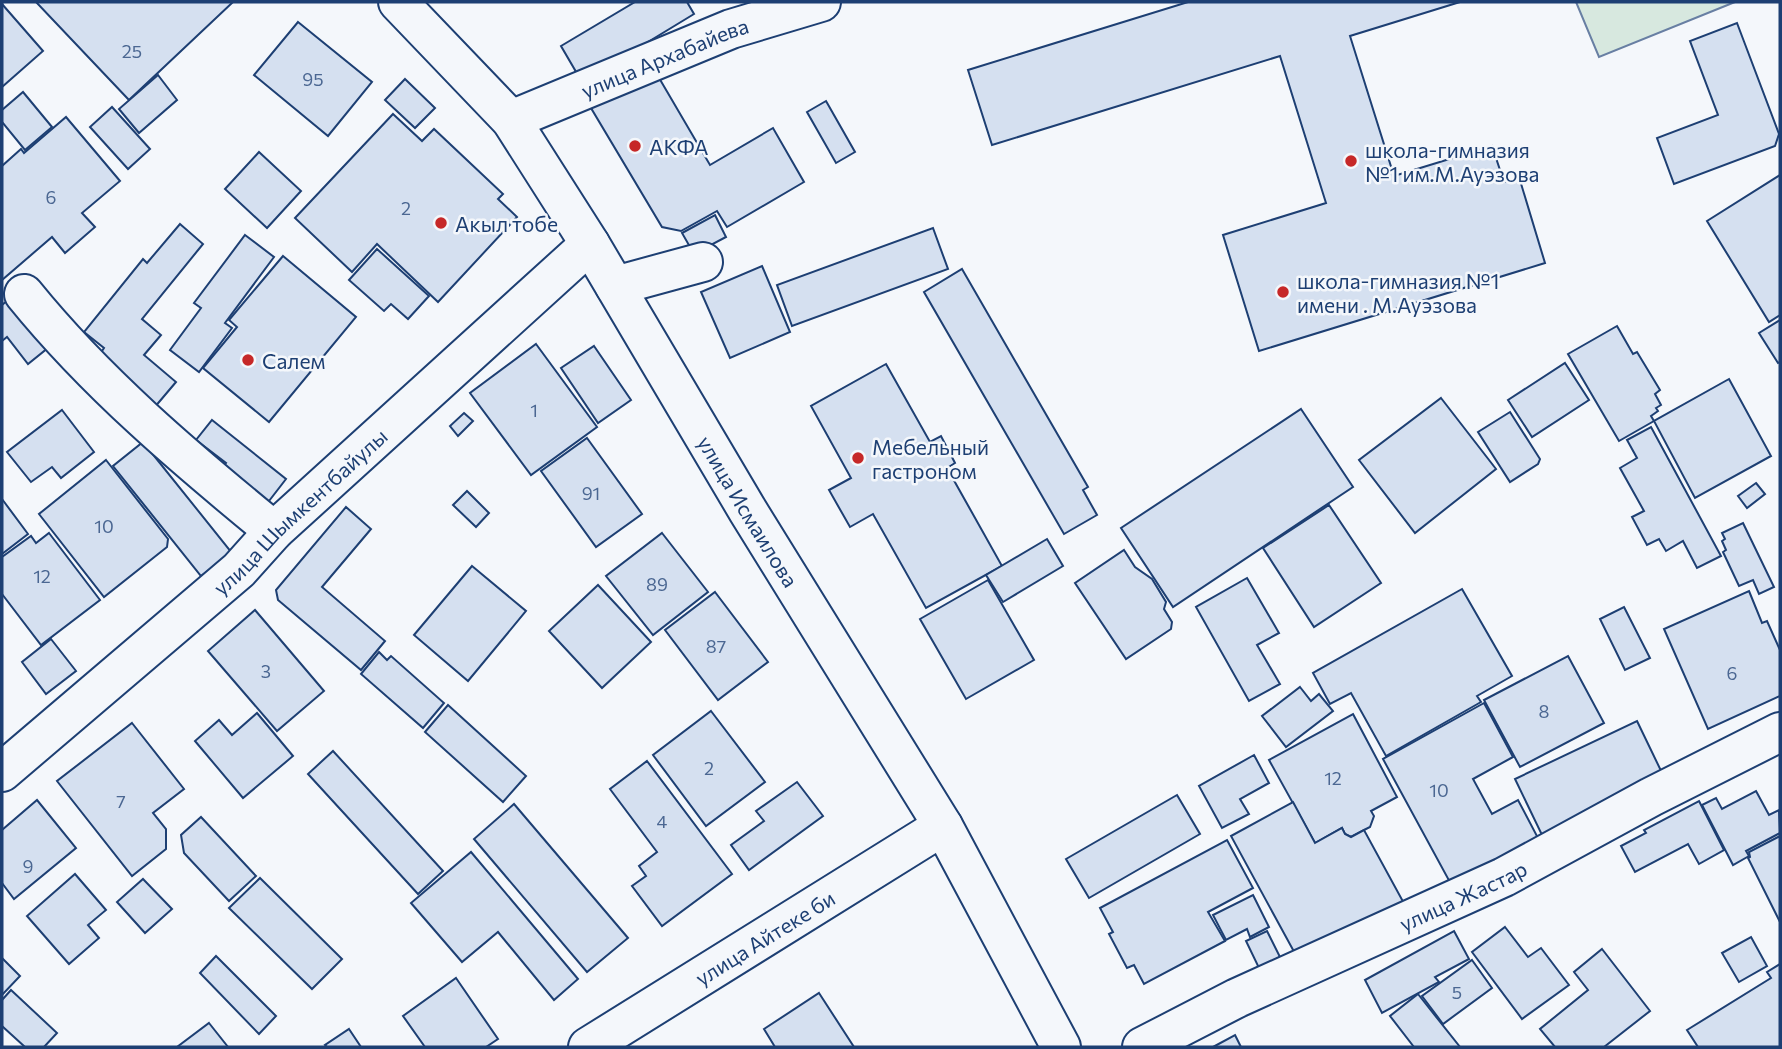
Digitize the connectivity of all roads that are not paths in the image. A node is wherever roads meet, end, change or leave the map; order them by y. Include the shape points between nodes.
1 (398, 2) edge
2 (821, 2) edge
3 (511, 120) junction
4 (590, 244) junction
5 (704, 262) dead end
6 (615, 286) junction
7 (24, 294) dead end
8 (274, 531) junction
9 (1780, 732) edge
10 (2, 772) edge
11 (943, 826) junction
12 (588, 1047) edge
13 (1061, 1047) edge
14 (1142, 1047) edge

1 - 3 street, улица Исмаилова
2 - 3 street, улица Архабайева via 731,29
3 - 4 street, улица Исмаилова
4 - 6 street, улица Исмаилова
4 - 8 street, улица Шымкентбайулы
5 - 6 street
6 - 11 street, улица Исмаилова
7 - 8 street via 112,389
8 - 10 street, улица Шымкентбайулы via 239,570
9 - 14 street, улица Жастар via 1504,877 1237,998
11 - 12 street, улица Айтеке би
11 - 13 street, улица Исмаилова

